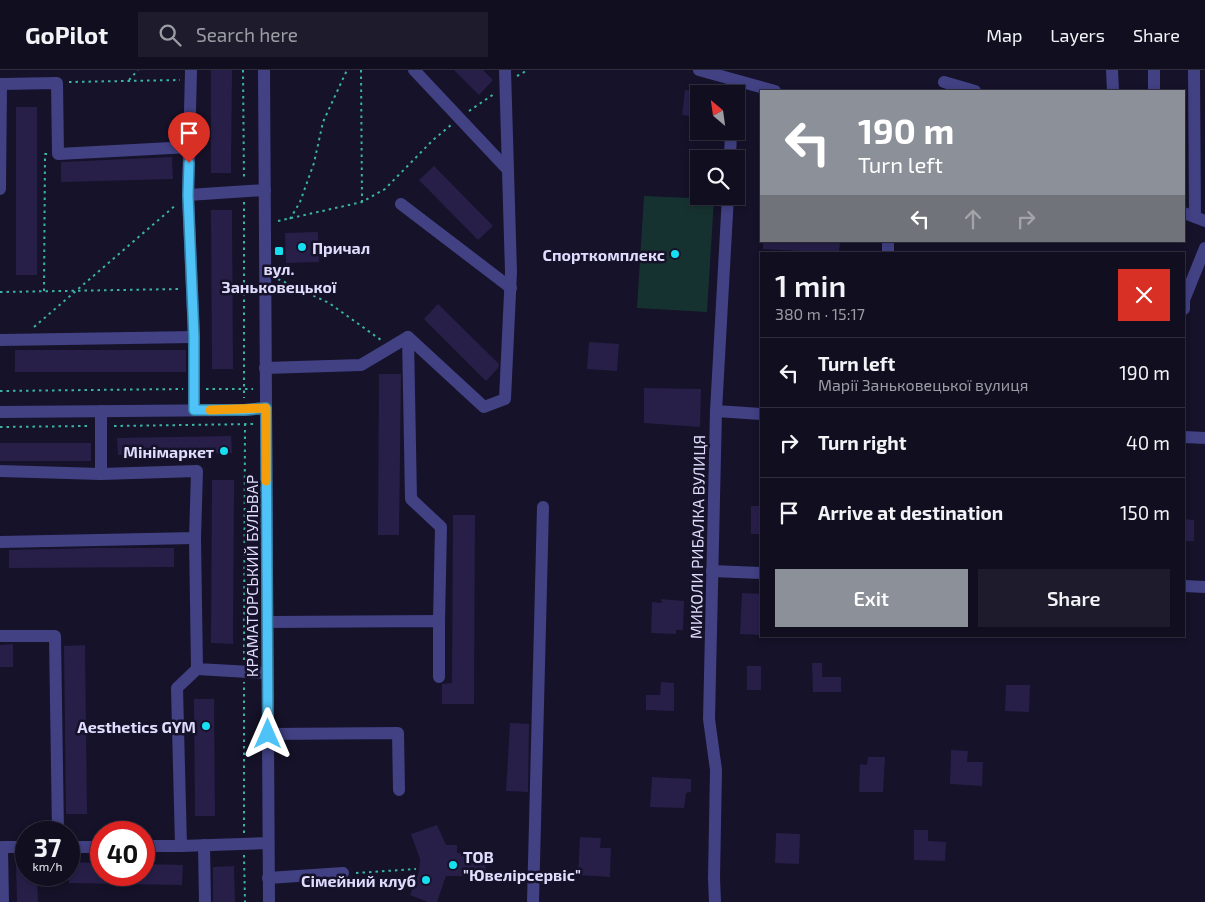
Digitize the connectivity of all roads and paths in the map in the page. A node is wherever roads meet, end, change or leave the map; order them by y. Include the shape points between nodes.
1 (138, 70) edge
2 (243, 70) edge
3 (264, 70) edge
4 (347, 70) edge
5 (362, 70) edge
6 (414, 70) edge
7 (506, 70) edge
8 (528, 70) edge
9 (699, 70) edge
10 (1112, 70) edge
11 (1154, 70) edge
12 (1194, 70) edge
13 (191, 75) edge
14 (129, 80) junction
15 (734, 80) junction
16 (944, 82) dead end
17 (57, 83) junction
18 (1, 84) edge
19 (507, 85) junction
20 (734, 85) edge
21 (771, 90) edge
22 (972, 90) edge
23 (1113, 90) edge
24 (1154, 90) edge
25 (459, 118) junction
26 (190, 147) junction
27 (58, 154) junction
28 (508, 170) junction
29 (0, 189) edge
30 (264, 190) junction
31 (244, 191) junction
32 (188, 195) junction
33 (362, 202) junction
34 (401, 204) dead end
35 (727, 205) edge
36 (1195, 217) edge
37 (290, 218) junction
38 (264, 224) junction
39 (1205, 248) edge
40 (264, 272) junction
41 (192, 288) junction
42 (511, 288) junction
43 (44, 291) junction
44 (76, 291) junction
45 (0, 292) edge
46 (1185, 298) edge
47 (33, 328) dead end
48 (194, 337) junction
49 (408, 337) junction
50 (0, 340) edge
51 (391, 347) junction
52 (265, 368) junction
53 (194, 389) junction
54 (244, 389) junction
55 (266, 389) junction
56 (0, 391) edge
57 (266, 408) junction
58 (194, 410) junction
59 (244, 410) junction
60 (101, 411) junction
61 (716, 411) junction
62 (0, 412) edge
63 (760, 414) edge
64 (266, 424) junction
65 (244, 425) junction
66 (102, 426) junction
67 (0, 427) edge
68 (1185, 437) edge
69 (1205, 438) edge
70 (0, 471) edge
71 (101, 474) junction
72 (543, 507) dead end
73 (195, 538) junction
74 (0, 542) edge
75 (712, 571) junction
76 (760, 573) edge
77 (1185, 586) edge
78 (1205, 587) edge
79 (440, 620) junction
80 (267, 622) junction
81 (0, 636) edge
82 (197, 669) junction
83 (244, 672) junction
84 (268, 673) junction
85 (438, 676) dead end
86 (268, 734) junction
87 (399, 790) dead end
88 (58, 821) edge
89 (268, 843) junction
90 (244, 844) junction
91 (204, 845) junction
92 (155, 846) edge
93 (181, 846) junction
94 (15, 847) edge
95 (416, 869) dead end
96 (343, 873) joint
97 (1, 874) edge
98 (268, 878) junction
99 (3, 902) edge
100 (205, 902) edge
101 (245, 902) edge
102 (268, 902) edge
103 (533, 902) edge
104 (715, 902) edge

1 - 14 path
2 - 31 path
3 - 30 street, КРАМАТОРСЬКИЙ БУЛЬВАР
4 - 37 path via 324,122 300,202
5 - 33 path
6 - 25 street
7 - 19 street
8 - 19 path
9 - 15 street
10 - 23 street
11 - 24 street
12 - 36 street
13 - 14 path
13 - 26 street
14 - 17 path
15 - 20 street
15 - 21 street
16 - 22 street
17 - 18 street
17 - 27 street
18 - 29 street
19 - 25 path
19 - 28 street
25 - 28 street
25 - 33 path via 432,140 385,189
26 - 27 street
26 - 32 street
27 - 43 path via 45,154
28 - 42 street
30 - 31 street
30 - 38 street, КРАМАТОРСЬКИЙ БУЛЬВАР
31 - 32 street
31 - 54 path
32 - 41 street
32 - 44 path
33 - 37 path
34 - 42 street
35 - 61 street, МИКОЛИ РИБАЛКА ВУЛИЦЯ
37 - 38 path
38 - 40 street, КРАМАТОРСЬКИЙ БУЛЬВАР
39 - 46 street
40 - 51 path via 329,303
40 - 52 street, КРАМАТОРСЬКИЙ БУЛЬВАР
41 - 44 path
41 - 48 street
42 - 49 street via 505,400 484,407
43 - 44 path
43 - 45 path
44 - 47 path
48 - 50 street
48 - 53 street
49 - 51 street
49 - 79 street via 411,499 441,527
51 - 52 street via 361,366
52 - 55 street, КРАМАТОРСЬКИЙ БУЛЬВАР
53 - 54 path
53 - 56 path
53 - 58 street
54 - 55 path
54 - 59 path
55 - 57 street, КРАМАТОРСЬКИЙ БУЛЬВАР
57 - 59 street
57 - 64 street, КРАМАТОРСЬКИЙ БУЛЬВАР
58 - 59 street
58 - 60 street
59 - 65 path
60 - 62 street
60 - 66 street
61 - 63 street
61 - 75 street, МИКОЛИ РИБАЛКА ВУЛИЦЯ
64 - 65 path
64 - 80 street, КРАМАТОРСЬКИЙ БУЛЬВАР
65 - 66 path
65 - 83 path
66 - 67 path
66 - 71 street
68 - 69 street
70 - 71 street
71 - 73 street via 197,471
72 - 103 street
73 - 74 street
73 - 82 street
75 - 76 street
75 - 104 street, МИКОЛИ РИБАЛКА ВУЛИЦЯ via 709,719 716,770
77 - 78 street
79 - 80 street
79 - 85 street
80 - 84 street, КРАМАТОРСЬКИЙ БУЛЬВАР
81 - 88 street via 55,636
82 - 83 street
82 - 93 street via 177,688
83 - 84 street
83 - 90 path
84 - 86 street, КРАМАТОРСЬКИЙ БУЛЬВАР
86 - 87 street via 398,733
86 - 89 street, КРАМАТОРСЬКИЙ БУЛЬВАР
89 - 90 street
89 - 98 street, КРАМАТОРСЬКИЙ БУЛЬВАР
90 - 91 street
90 - 101 path
91 - 93 street
91 - 100 street
92 - 93 street
94 - 97 street via 2,847
95 - 96 path
96 - 98 street
97 - 99 street
98 - 102 street, КРАМАТОРСЬКИЙ БУЛЬВАР

